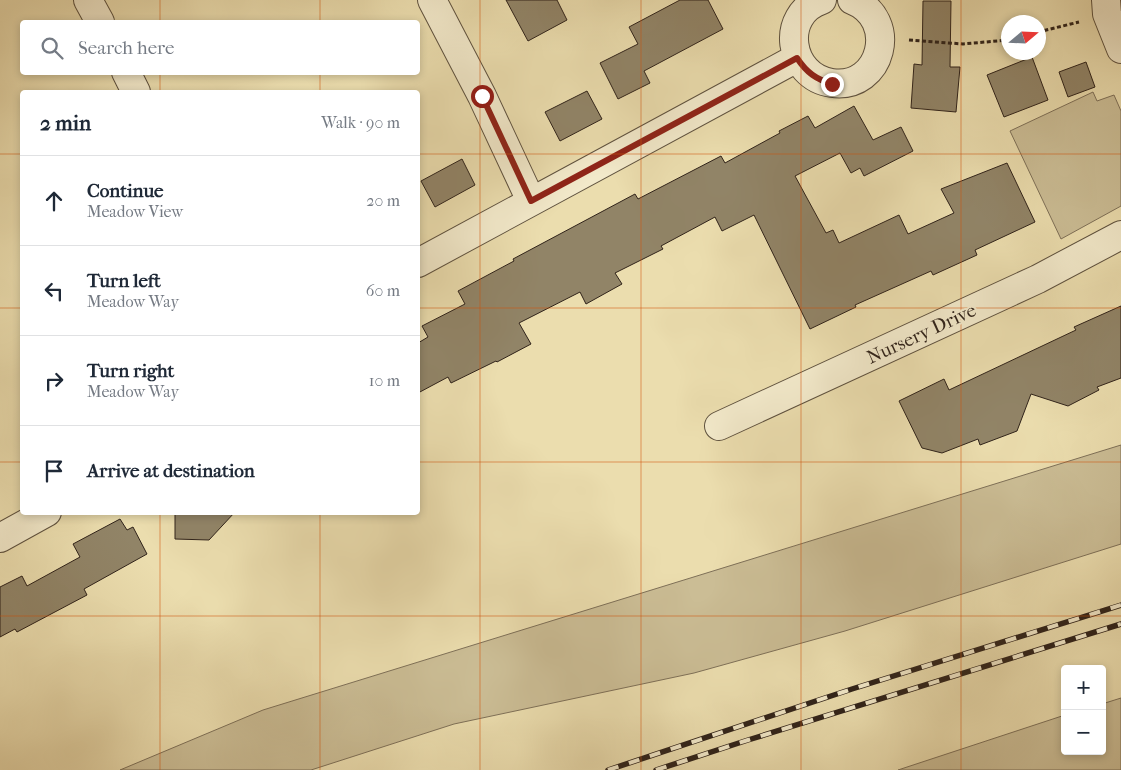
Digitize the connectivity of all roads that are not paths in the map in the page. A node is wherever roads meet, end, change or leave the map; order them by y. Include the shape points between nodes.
1 (88, 0) edge
2 (432, 0) edge
3 (822, 0) edge
4 (852, 0) edge
5 (1106, 7) edge
6 (99, 20) edge
7 (1121, 49) edge
8 (797, 58) junction
9 (128, 75) edge
10 (135, 90) edge
11 (531, 201) junction
12 (1121, 235) edge
13 (420, 262) edge
14 (719, 426) dead end
15 (42, 515) edge
16 (0, 538) edge

1 - 6 street
2 - 11 street
3 - 8 street via 808,8 799,19 794,32
4 - 8 street via 870,12 878,24 881,38 879,53 872,67 848,83 832,84 818,79
5 - 7 street
8 - 11 street
9 - 10 street
11 - 13 street
12 - 14 street, Nursery Drive via 1038,279
15 - 16 street

